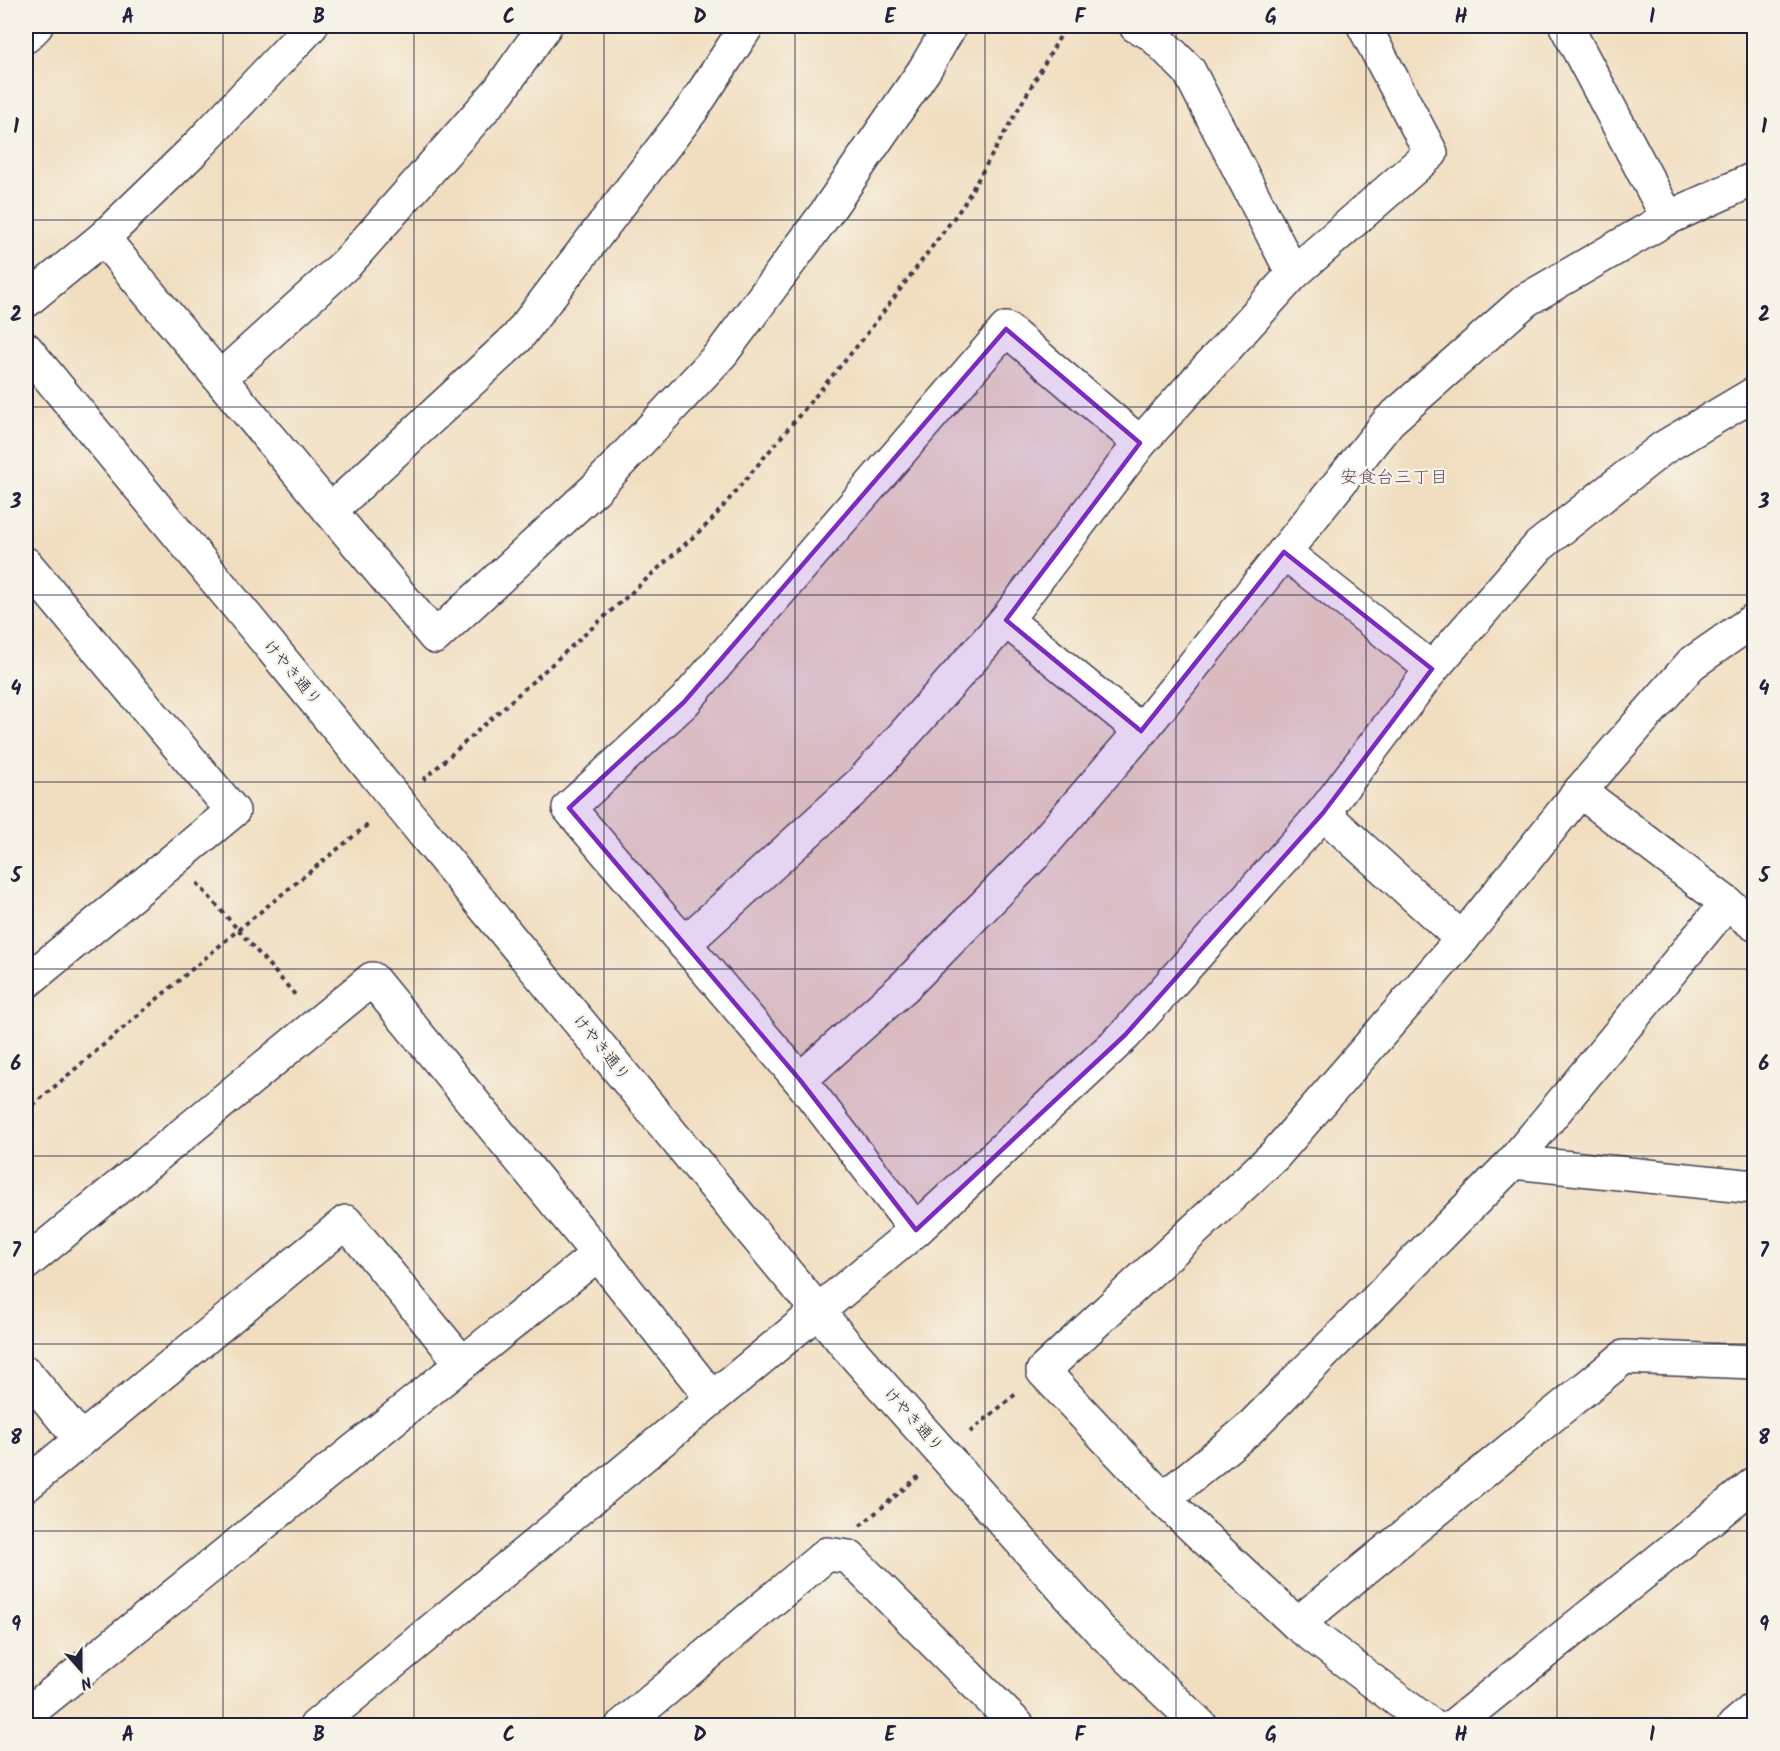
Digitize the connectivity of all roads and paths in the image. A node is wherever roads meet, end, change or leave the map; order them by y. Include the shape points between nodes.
1 (36, 26) edge
2 (311, 26) edge
3 (545, 26) edge
4 (747, 26) edge
5 (950, 26) edge
6 (1066, 26) edge
7 (1136, 26) edge
8 (1365, 26) edge
9 (1566, 26) edge
10 (26, 36) edge
11 (1755, 179) edge
12 (1668, 218) junction
13 (103, 238) junction
14 (1293, 274) junction
15 (26, 301) edge
16 (26, 349) edge
17 (220, 378) junction
18 (1755, 394) edge
19 (1140, 443) junction
20 (330, 511) junction
21 (1284, 552) junction
22 (26, 564) edge
23 (1006, 620) junction
24 (1755, 620) edge
25 (1432, 669) junction
26 (1141, 731) junction
27 (416, 786) dead end
28 (1580, 791) junction
29 (1323, 813) junction
30 (381, 814) dead end
31 (175, 858) junction
32 (1727, 903) junction
33 (1755, 924) edge
34 (238, 930) junction
35 (1462, 939) junction
36 (684, 944) junction
37 (26, 982) edge
38 (319, 1023) junction
39 (800, 1080) junction
40 (26, 1111) edge
41 (1513, 1162) junction
42 (1755, 1188) edge
43 (916, 1230) junction
44 (598, 1254) junction
45 (26, 1263) edge
46 (818, 1312) junction
47 (1755, 1362) edge
48 (462, 1364) junction
49 (26, 1373) edge
50 (712, 1398) junction
51 (81, 1440) junction
52 (1755, 1484) edge
53 (26, 1485) edge
54 (1163, 1499) junction
55 (1297, 1624) junction
56 (1755, 1709) edge
57 (26, 1715) edge
58 (316, 1725) edge
59 (622, 1725) edge
60 (1018, 1725) edge
61 (1201, 1725) edge
62 (1432, 1725) edge
63 (1453, 1725) edge
64 (1734, 1725) edge

1 - 10 street
2 - 13 street via 195,149
3 - 17 street via 499,91 347,262
4 - 20 street via 691,111 517,338
5 - 20 street via 832,204 722,353 595,489 435,637
6 - 27 path via 962,207 863,339 711,521
7 - 14 street via 1152,34 1189,71
8 - 14 street via 1431,153
9 - 12 street
11 - 12 street
12 - 21 street via 1526,300 1389,421
13 - 15 street
13 - 17 street
14 - 19 street
16 - 46 street, けやき通り, bridge
17 - 20 street
18 - 25 street via 1663,448 1539,546
19 - 23 street
19 - 36 street via 1006,329 684,702 569,808
21 - 25 street
21 - 26 street
22 - 31 street via 233,811
23 - 26 street
23 - 36 street via 862,782
24 - 28 street via 1691,664
25 - 29 street
26 - 39 street via 1033,856 904,986
28 - 32 street
28 - 35 street
29 - 35 street
29 - 43 street via 1125,1035
30 - 34 path
31 - 34 path
31 - 37 street
32 - 33 street
32 - 41 street
34 - 38 path
34 - 40 path
35 - 54 street via 1275,1155 1043,1371
36 - 39 street
38 - 44 street via 372,979
38 - 45 street
39 - 43 street
41 - 42 street
41 - 54 street via 1248,1430
43 - 46 street
44 - 48 street
44 - 50 street
46 - 50 street
46 - 61 street, けやき通り via 1101,1631
47 - 55 street via 1624,1357
48 - 51 street via 346,1222
48 - 57 street
49 - 51 street
50 - 58 street
51 - 53 street
52 - 63 street
54 - 55 street
55 - 62 street
56 - 64 street
59 - 60 street via 827,1554 849,1557

